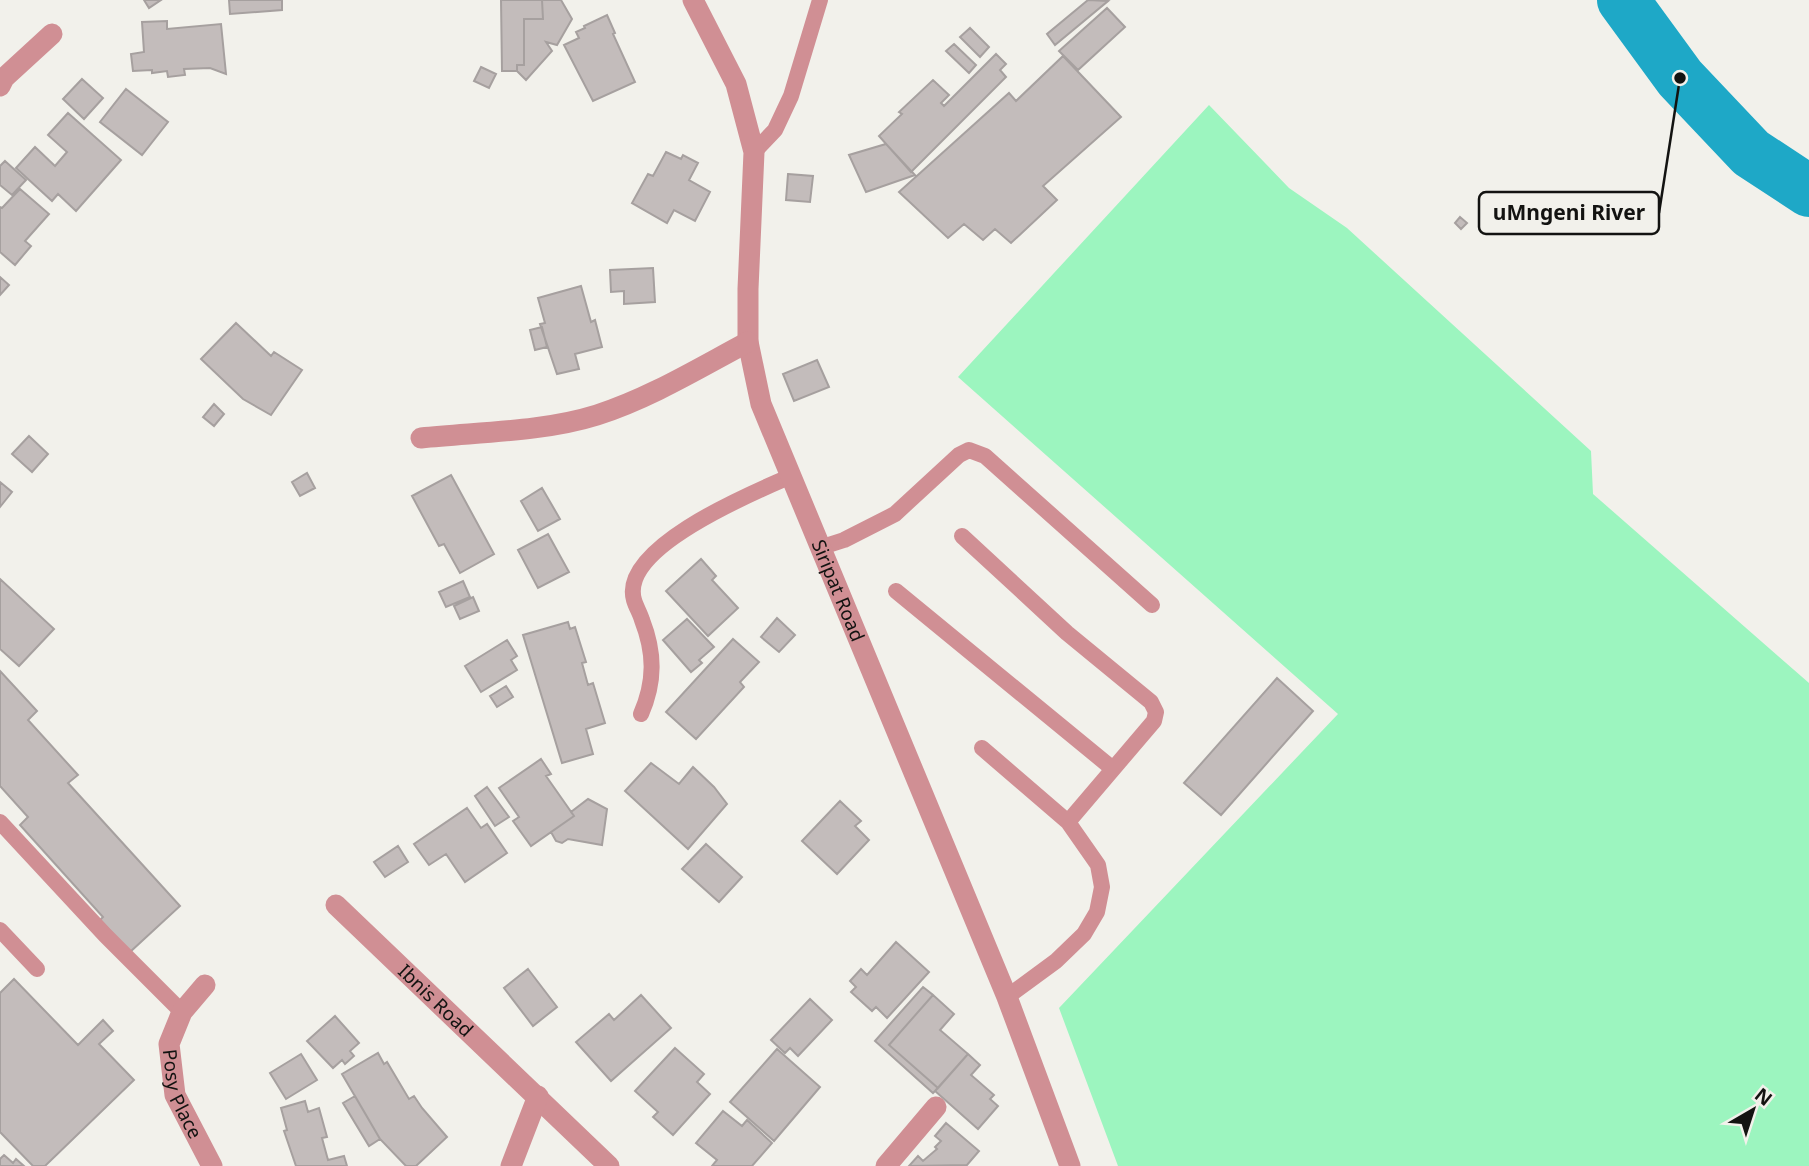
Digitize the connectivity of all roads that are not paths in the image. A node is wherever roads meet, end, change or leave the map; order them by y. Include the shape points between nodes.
1 (693, 0) edge
2 (820, 0) edge
3 (52, 34) dead end
4 (0, 86) edge
5 (754, 152) junction
6 (748, 342) junction
7 (421, 438) dead end
8 (789, 477) junction
9 (962, 536) dead end
10 (819, 548) junction
11 (896, 591) dead end
12 (1152, 605) dead end
13 (641, 714) dead end
14 (982, 748) dead end
15 (1113, 769) junction
16 (0, 822) edge
17 (1068, 822) junction
18 (336, 905) dead end
19 (0, 930) edge
20 (37, 969) dead end
21 (205, 985) dead end
22 (1007, 997) junction
23 (182, 1013) junction
24 (538, 1096) junction
25 (936, 1107) dead end
26 (212, 1166) edge
27 (511, 1166) edge
28 (609, 1166) edge
29 (887, 1166) edge
30 (1070, 1166) edge

1 - 5 street, Siripat Road via 736,84
2 - 5 lane via 791,96 775,130
3 - 4 street
5 - 6 street, Siripat Road
6 - 7 street via 659,390 598,415 562,424
6 - 8 street, Siripat Road via 761,404
8 - 10 street, Siripat Road
8 - 13 lane via 728,504 642,565 632,584 633,599 649,643 652,673
9 - 15 lane via 1067,633 1151,702 1154,721
10 - 12 lane via 895,514 969,450 985,456
10 - 22 street, Siripat Road
11 - 15 lane
14 - 17 lane
15 - 17 lane
16 - 23 lane
17 - 22 lane via 1098,865 1102,887 1097,912 1084,934 1056,961
18 - 24 street, Ibnis Road
19 - 20 lane
21 - 23 street, Posy Place
22 - 30 street, Siripat Road
23 - 26 street, Posy Place via 169,1044 175,1095
24 - 27 street
24 - 28 street, Ibnis Road
25 - 29 street

